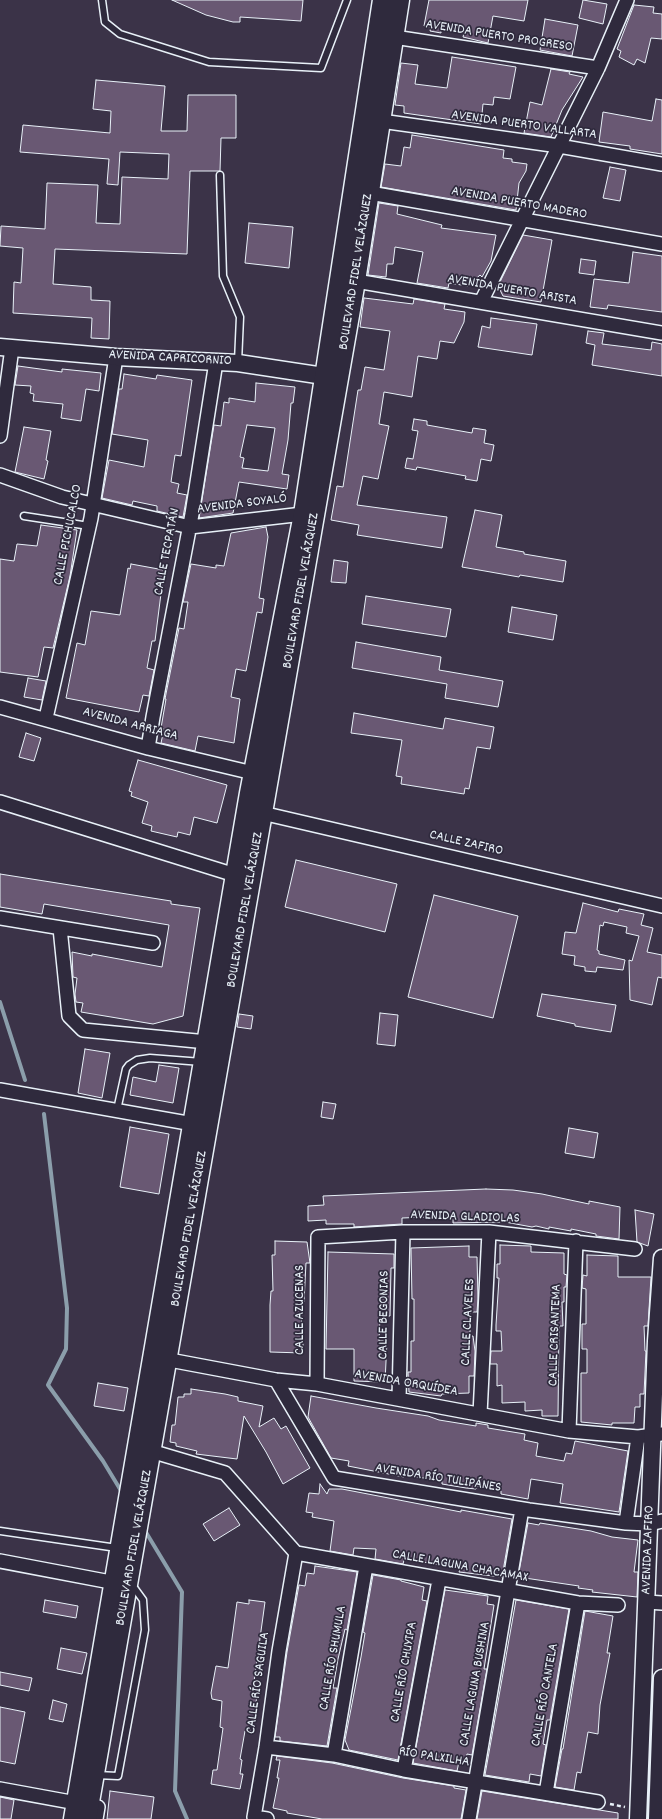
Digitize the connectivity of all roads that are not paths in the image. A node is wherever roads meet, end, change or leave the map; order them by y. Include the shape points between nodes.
1 (102, 0) edge
2 (347, 0) edge
3 (382, 0) edge
4 (400, 0) edge
5 (627, 0) edge
6 (394, 37) junction
7 (598, 68) junction
8 (381, 121) junction
9 (559, 146) junction
10 (662, 164) edge
11 (220, 174) dead end
12 (370, 193) junction
13 (521, 221) junction
14 (662, 244) edge
15 (356, 281) junction
16 (481, 302) junction
17 (662, 333) edge
18 (6, 348) edge
19 (116, 357) junction
20 (216, 362) junction
21 (238, 363) junction
22 (331, 376) junction
23 (0, 436) edge
24 (0, 475) edge
25 (92, 504) junction
26 (303, 514) junction
27 (24, 516) dead end
28 (89, 526) junction
29 (190, 528) junction
30 (0, 707) edge
31 (46, 718) junction
32 (148, 748) junction
33 (253, 773) junction
34 (0, 802) edge
35 (262, 813) junction
36 (235, 875) junction
37 (662, 906) edge
38 (0, 918) edge
39 (60, 928) junction
40 (153, 944) dead end
41 (220, 1015) junction
42 (207, 1042) junction
43 (204, 1062) junction
44 (0, 1090) edge
45 (118, 1110) junction
46 (192, 1124) junction
47 (403, 1232) junction
48 (489, 1232) junction
49 (318, 1237) joint
50 (576, 1241) junction
51 (635, 1249) dead end
52 (662, 1257) edge
53 (659, 1341) edge
54 (161, 1358) junction
55 (276, 1380) junction
56 (317, 1384) junction
57 (399, 1399) junction
58 (480, 1414) junction
59 (569, 1431) junction
60 (651, 1436) edge
61 (145, 1450) junction
62 (522, 1509) junction
63 (132, 1523) junction
64 (626, 1523) junction
65 (656, 1523) edge
66 (0, 1531) edge
67 (121, 1549) junction
68 (296, 1554) junction
69 (0, 1561) edge
70 (366, 1566) junction
71 (439, 1580) junction
72 (122, 1584) junction
73 (509, 1592) junction
74 (654, 1602) edge
75 (578, 1603) junction
76 (618, 1605) dead end
77 (662, 1678) edge
78 (662, 1689) edge
79 (266, 1747) junction
80 (334, 1755) junction
81 (404, 1770) junction
82 (96, 1774) junction
83 (660, 1778) edge
84 (474, 1781) junction
85 (0, 1789) edge
86 (546, 1793) junction
87 (598, 1802) road end
88 (85, 1813) edge
89 (638, 1814) edge
90 (260, 1818) edge
91 (469, 1819) edge
92 (657, 1819) edge

1 - 2 lane via 105,22 120,34 209,62 321,68
3 - 22 main road, BOULEVARD FIDEL VELÁZQUEZ
4 - 6 main road, BOULEVARD FIDEL VELÁZQUEZ
5 - 7 street
6 - 7 street, AVENIDA PUERTO PROGRESO
6 - 8 main road, BOULEVARD FIDEL VELÁZQUEZ
7 - 9 street
8 - 9 street, AVENIDA PUERTO VALLARTA
8 - 12 main road, BOULEVARD FIDEL VELÁZQUEZ
9 - 10 street, AVENIDA PUERTO VALLARTA
9 - 13 street
11 - 21 lane via 223,276 240,317
12 - 13 street, AVENIDA PUERTO MADERO
12 - 15 main road, BOULEVARD FIDEL VELÁZQUEZ
13 - 14 street, AVENIDA PUERTO MADERO
13 - 16 street
15 - 16 street, AVENIDA PUERTO ARISTA
15 - 22 main road, BOULEVARD FIDEL VELÁZQUEZ
16 - 17 street, AVENIDA PUERTO ARISTA
18 - 19 street, AVENIDA CAPRICORNIO
18 - 23 street
19 - 20 street, AVENIDA CAPRICORNIO
19 - 25 street, CALLE PICHUCALCO
20 - 21 street, AVENIDA CAPRICORNIO
20 - 29 street, CALLE TECPATÁN
21 - 22 street, AVENIDA CAPRICORNIO
22 - 26 main road, BOULEVARD FIDEL VELÁZQUEZ
22 - 35 main road, BOULEVARD FIDEL VELÁZQUEZ
24 - 25 street, AVENIDA SOYALÓ via 62,497
25 - 28 street, CALLE PICHUCALCO
25 - 29 street, AVENIDA SOYALÓ
26 - 29 street, AVENIDA SOYALÓ
26 - 33 main road, BOULEVARD FIDEL VELÁZQUEZ
27 - 28 lane
28 - 31 street, CALLE PICHUCALCO
29 - 32 street, CALLE TECPATÁN
30 - 31 street, AVENIDA ARRIAGA
31 - 32 street, AVENIDA ARRIAGA
32 - 33 street, AVENIDA ARRIAGA
33 - 36 main road, BOULEVARD FIDEL VELÁZQUEZ
34 - 36 street
35 - 37 street, CALLE ZAFIRO
35 - 41 main road, BOULEVARD FIDEL VELÁZQUEZ
36 - 41 main road, BOULEVARD FIDEL VELÁZQUEZ
38 - 39 street
39 - 40 street
39 - 42 street via 69,1016 83,1030
41 - 42 main road, BOULEVARD FIDEL VELÁZQUEZ
41 - 54 main road, BOULEVARD FIDEL VELÁZQUEZ
42 - 43 main road, BOULEVARD FIDEL VELÁZQUEZ
43 - 45 lane via 150,1058 129,1064
43 - 46 main road, BOULEVARD FIDEL VELÁZQUEZ
44 - 45 street
45 - 46 street
46 - 54 main road, BOULEVARD FIDEL VELÁZQUEZ
47 - 48 street, AVENIDA GLADIOLAS
47 - 49 street, AVENIDA GLADIOLAS
47 - 57 street, CALLE BEGONIAS
48 - 50 street, AVENIDA GLADIOLAS
48 - 58 street, CALLE CLAVELES
49 - 56 street, CALLE AZUCENAS
50 - 51 street, AVENIDA GLADIOLAS
50 - 59 street, CALLE CRISANTEMA
52 - 53 street, AVENIDA ZAFIRO
53 - 60 street, AVENIDA ZAFIRO
54 - 55 street, AVENIDA ORQUÍDEA
54 - 61 main road, BOULEVARD FIDEL VELÁZQUEZ
55 - 56 street, AVENIDA ORQUÍDEA
55 - 62 street, AVENIDA RÍO TULIPÁNES via 334,1478
56 - 57 street, AVENIDA ORQUÍDEA
57 - 58 street, AVENIDA ORQUÍDEA
58 - 59 street, AVENIDA ORQUÍDEA
59 - 60 street, AVENIDA ORQUÍDEA
60 - 64 street
60 - 65 street, AVENIDA ZAFIRO
61 - 63 main road, BOULEVARD FIDEL VELÁZQUEZ
61 - 68 street via 225,1472
62 - 64 street, AVENIDA RÍO TULIPÁNES
62 - 73 street, CALLE LAGUNA BUSHINA
63 - 67 main road, BOULEVARD FIDEL VELÁZQUEZ
63 - 72 main road, BOULEVARD FIDEL VELÁZQUEZ
64 - 65 street, AVENIDA RÍO TULIPÁNES
65 - 74 street, AVENIDA ZAFIRO
66 - 67 lane
67 - 72 main road, BOULEVARD FIDEL VELÁZQUEZ
68 - 70 street, CALLE LAGUNA CHACAMAX
68 - 79 street, CALLE RÍO SAGUILA
69 - 72 street
70 - 71 street, CALLE LAGUNA CHACAMAX
70 - 80 street, CALLE RÍO SHUMULA
71 - 73 street, CALLE LAGUNA CHACAMAX
71 - 81 street, CALLE RÍO CHUYIPA
72 - 82 main road, BOULEVARD FIDEL VELÁZQUEZ
72 - 82 lane via 135,1589 143,1600 145,1630 118,1776
72 - 88 main road, BOULEVARD FIDEL VELÁZQUEZ
73 - 75 street, CALLE LAGUNA CHACAMAX
73 - 84 street, CALLE LAGUNA BUSHINA
74 - 89 street, AVENIDA ZAFIRO
75 - 76 street, CALLE LAGUNA CHACAMAX
75 - 86 street, CALLE RÍO CANTELA
77 - 78 street
78 - 83 street
79 - 80 street, RÍO PALXILHA
79 - 90 street, CALLE RÍO SAGUILA
80 - 81 street, RÍO PALXILHA
81 - 84 street, RÍO PALXILHA
82 - 88 main road, BOULEVARD FIDEL VELÁZQUEZ
83 - 92 street
84 - 86 street, RÍO PALXILHA
84 - 91 street, CALLE LAGUNA BUSHINA
85 - 88 street
86 - 87 street, RÍO PALXILHA

